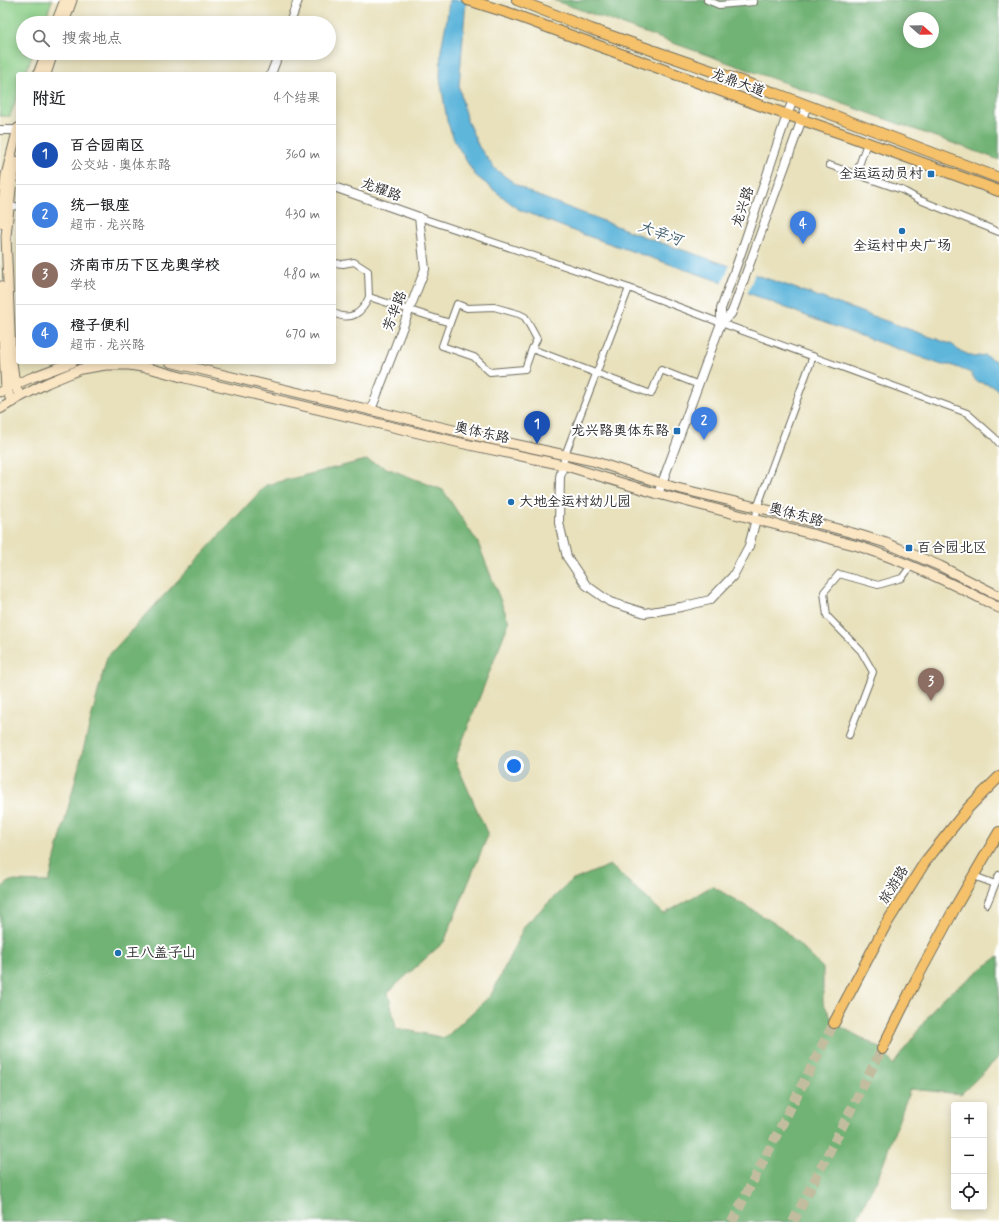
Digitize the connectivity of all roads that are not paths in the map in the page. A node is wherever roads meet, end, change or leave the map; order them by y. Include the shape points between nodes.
1 (65, 0) edge
2 (72, 0) edge
3 (298, 0) edge
4 (517, 0) edge
5 (707, 0) edge
6 (472, 1) edge
7 (754, 2) dead end
8 (59, 16) edge
9 (66, 16) edge
10 (292, 16) edge
11 (43, 60) edge
12 (51, 60) edge
13 (276, 60) edge
14 (39, 72) edge
15 (47, 72) edge
16 (272, 72) edge
17 (793, 100) junction
18 (807, 105) junction
19 (786, 115) junction
20 (802, 120) junction
21 (16, 129) edge
22 (0, 130) edge
23 (16, 137) edge
24 (867, 143) junction
25 (829, 165) dead end
26 (16, 167) edge
27 (856, 174) junction
28 (999, 178) edge
29 (336, 188) edge
30 (999, 191) edge
31 (14, 206) edge
32 (419, 218) junction
33 (999, 232) edge
34 (0, 245) edge
35 (336, 263) edge
36 (0, 286) edge
37 (629, 288) junction
38 (369, 297) junction
39 (410, 309) junction
40 (336, 314) edge
41 (450, 322) junction
42 (721, 323) junction
43 (532, 349) junction
44 (813, 356) junction
45 (66, 364) edge
46 (172, 364) edge
47 (180, 364) edge
48 (171, 374) junction
49 (698, 385) junction
50 (7, 388) edge
51 (16, 399) junction
52 (0, 409) edge
53 (371, 410) junction
54 (999, 443) edge
55 (565, 455) junction
56 (563, 465) junction
57 (663, 483) junction
58 (658, 494) junction
59 (757, 508) junction
60 (756, 519) junction
61 (912, 566) junction
62 (999, 596) edge
63 (999, 608) edge
64 (849, 735) dead end
65 (999, 777) edge
66 (999, 832) edge
67 (999, 875) edge
68 (974, 876) junction
69 (995, 884) junction
70 (987, 904) dead end
71 (834, 1024) tunnel mouth
72 (882, 1049) tunnel mouth

1 - 8 main road
2 - 9 main road
3 - 10 street
4 - 17 main road, 龙鼎大道 via 591,29
5 - 7 street via 719,5
6 - 19 main road, 龙鼎大道
11 - 14 main road
12 - 15 main road
13 - 16 street
17 - 18 main road, 龙鼎大道
17 - 19 street, 龙兴路
18 - 20 street, 龙兴路
18 - 28 main road, 龙鼎大道
19 - 20 main road, 龙鼎大道
19 - 42 street, 龙兴路 via 721,309
20 - 24 main road, 龙鼎大道
20 - 42 street, 龙兴路 via 734,307 731,314
21 - 22 street
23 - 34 main road via 6,176
24 - 27 street
24 - 30 main road, 龙鼎大道
25 - 27 street
26 - 31 main road via 12,180
27 - 33 street via 902,190
29 - 32 street, 龙耀路
31 - 50 main road via 6,236 11,354
32 - 37 street
32 - 39 street, 芳华路 via 425,269
35 - 38 street via 354,262 368,271
36 - 50 main road
37 - 42 street
37 - 55 street
38 - 39 street
38 - 40 street via 365,306 355,315 345,318
39 - 41 street
39 - 53 street, 芳华路
41 - 43 street via 458,304 467,308 494,307 508,310 525,318 537,339
41 - 43 street via 442,346 474,357 490,372 525,369
42 - 44 street
42 - 49 street, 龙兴路
43 - 49 street via 651,394 661,370
44 - 54 street via 967,412
44 - 59 street
45 - 50 main road
46 - 48 street
47 - 53 main road
48 - 51 main road, 奥体东路 via 129,365 81,369
48 - 56 main road, 奥体东路
49 - 57 street, 龙兴路
50 - 51 main road
51 - 52 main road, 奥体东路
53 - 55 main road
55 - 56 street
55 - 57 main road
56 - 58 main road, 奥体东路
56 - 60 street via 560,477 559,523 567,557 586,585 610,602 645,613 710,600 733,576 749,546
57 - 58 street, 龙兴路
57 - 59 main road
58 - 60 main road, 奥体东路
59 - 60 street
59 - 62 main road via 886,543 940,566
60 - 61 main road, 奥体东路 via 858,546
61 - 63 main road, 奥体东路
61 - 64 street via 902,578 878,585 839,574 824,592 827,616 861,652 873,672
65 - 71 main road, 旅游路 via 970,807 925,862 885,926
66 - 68 main road
67 - 69 street
68 - 69 street
68 - 72 main road via 916,980
69 - 70 street

